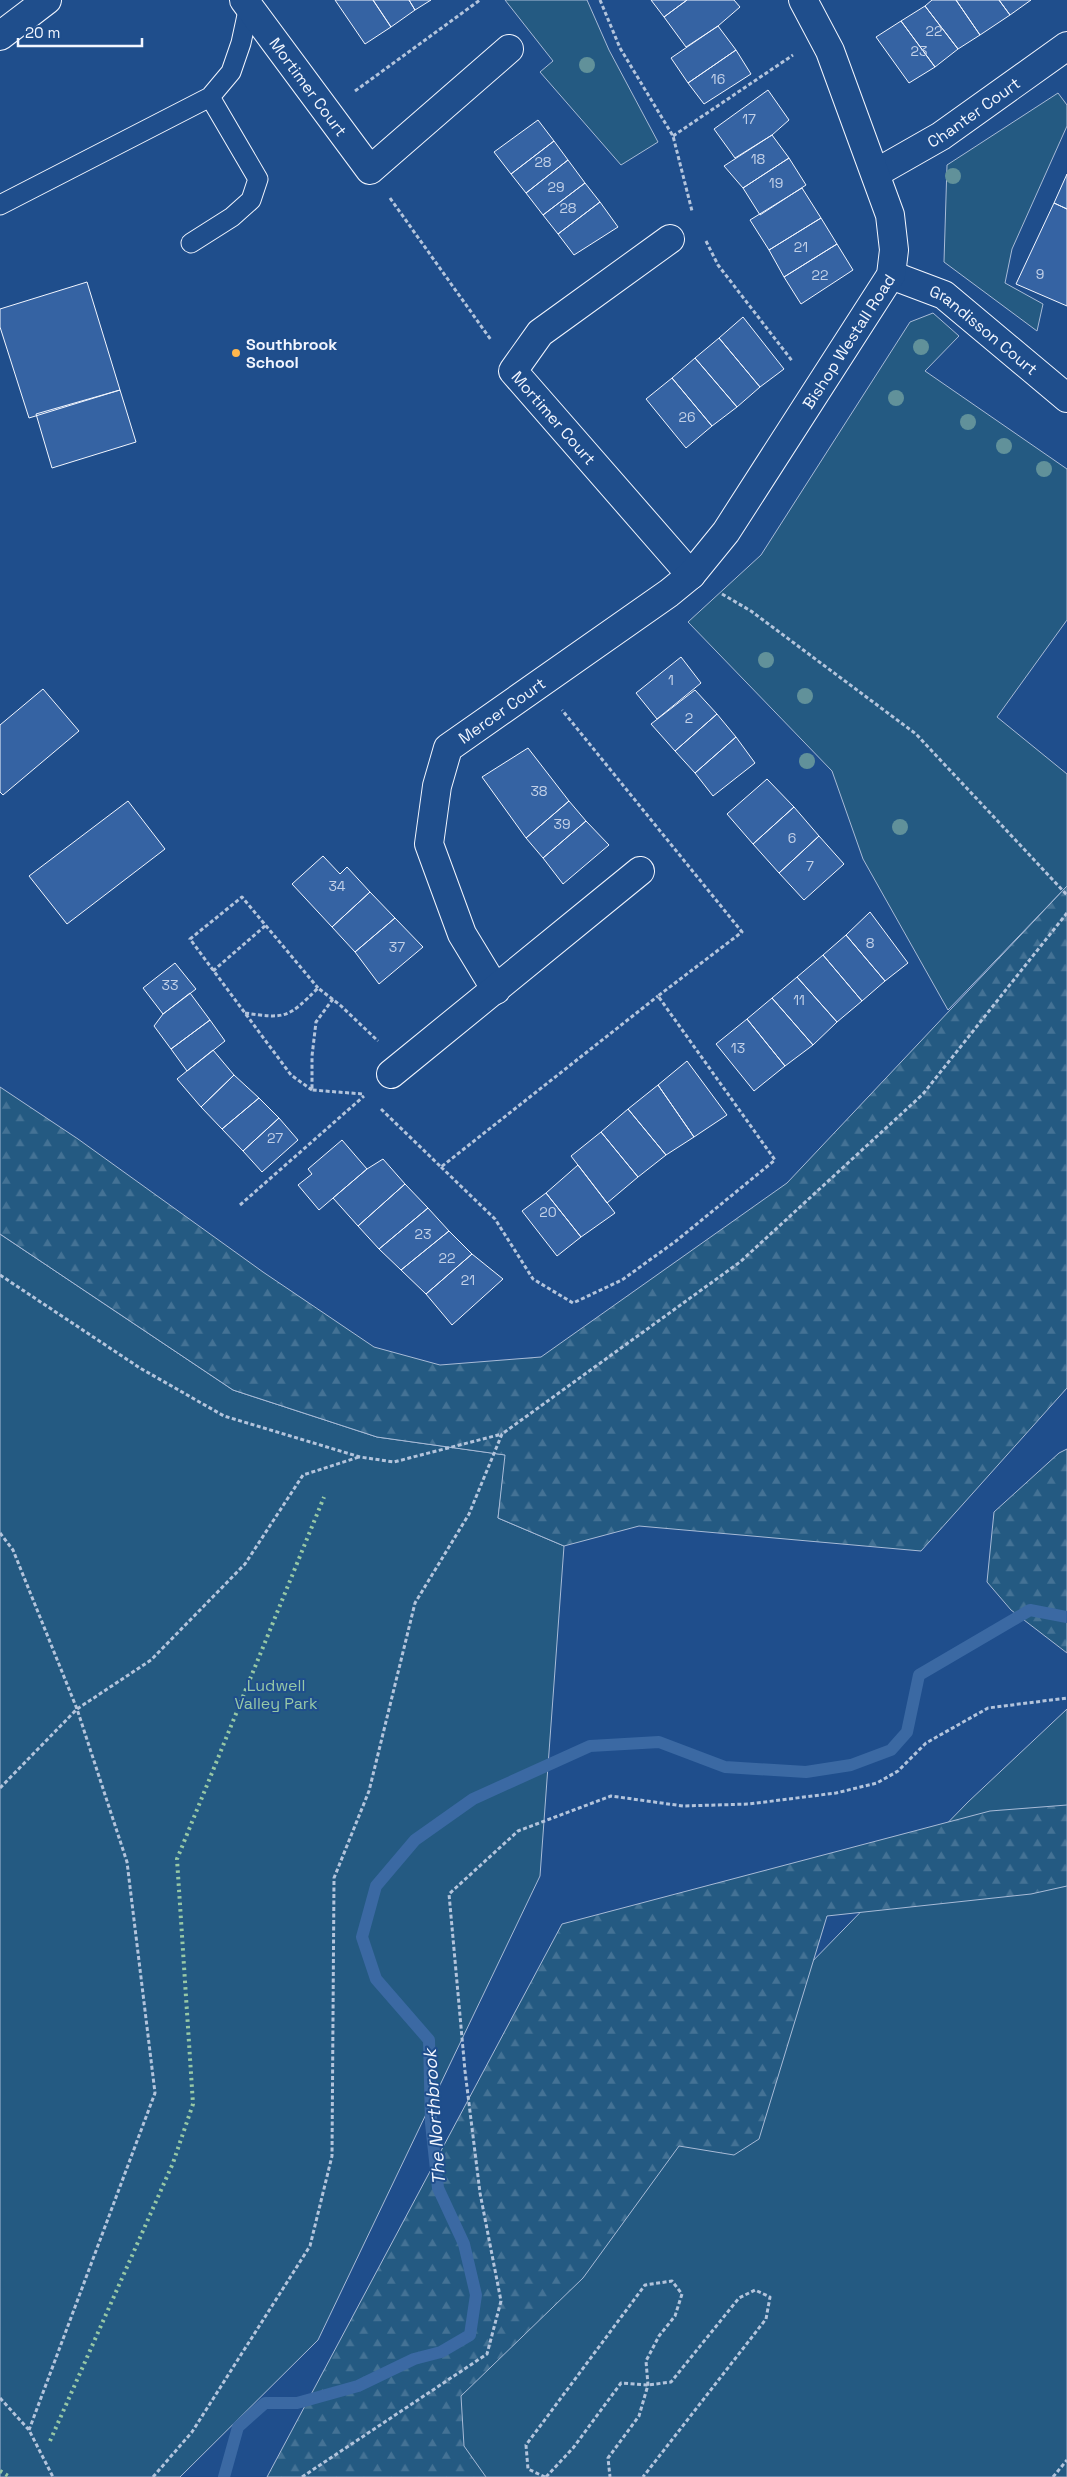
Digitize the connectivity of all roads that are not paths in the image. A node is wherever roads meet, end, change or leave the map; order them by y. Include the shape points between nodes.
1 (47, 0) edge
2 (803, 0) edge
3 (246, 3) edge
4 (0, 36) edge
5 (1067, 46) edge
6 (510, 49) dead end
7 (210, 97) junction
8 (876, 173) junction
9 (0, 205) edge
10 (670, 239) dead end
11 (191, 243) dead end
12 (891, 275) junction
13 (1067, 398) edge
14 (690, 574) junction
15 (669, 593) joint
16 (640, 871) dead end
17 (496, 990) junction
18 (397, 1070) road end

1 - 4 street
2 - 8 street, Bishop Westall Road via 830,51
3 - 6 street, Mortimer Court via 370,170
3 - 7 lane via 241,43 231,72
5 - 8 street, Chanter Court via 941,136
7 - 9 lane
7 - 11 lane via 258,179 251,200 232,217
8 - 12 street, Bishop Westall Road via 890,215 894,250
10 - 14 street, Mortimer Court via 540,333 513,371
12 - 13 street, Grandisson Court via 944,295
12 - 14 street, Bishop Westall Road via 726,532
14 - 15 street, Bishop Westall Road
15 - 17 street, Mercer Court via 448,748 437,786 429,844 462,934
16 - 17 street
17 - 18 street

